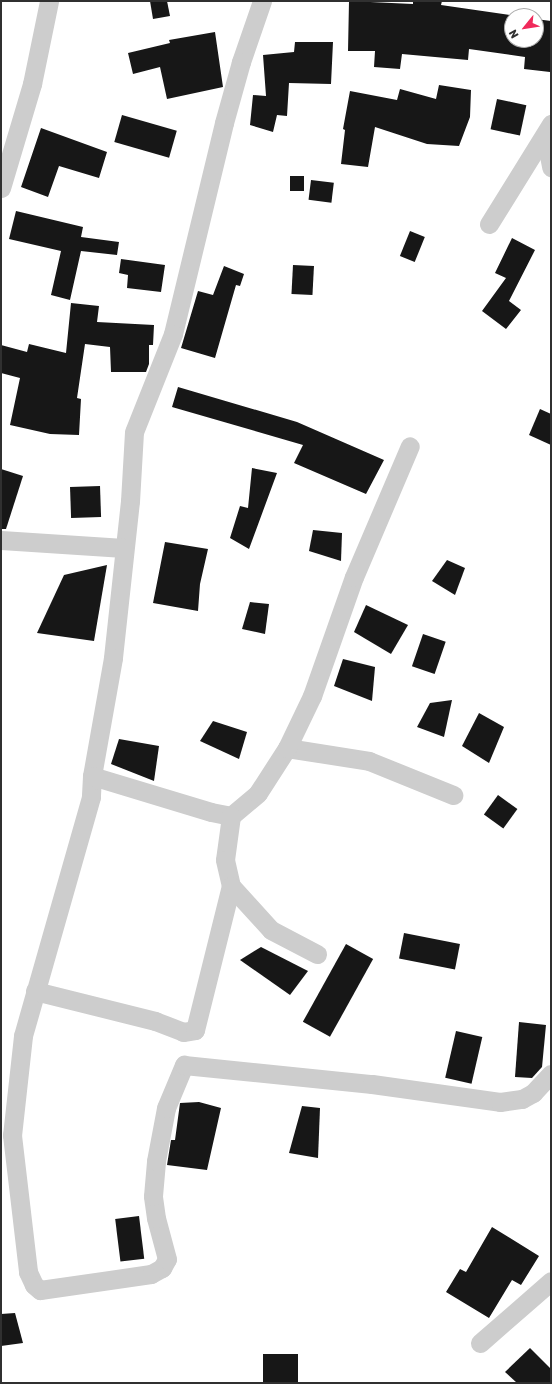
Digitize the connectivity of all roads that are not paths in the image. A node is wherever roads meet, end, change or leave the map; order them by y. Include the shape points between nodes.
1 (49, 1) edge
2 (262, 1) edge
3 (548, 130) edge
4 (551, 167) edge
5 (1, 188) edge
6 (489, 224) dead end
7 (410, 446) dead end
8 (1, 540) edge
9 (124, 548) junction
10 (287, 748) junction
11 (92, 776) junction
12 (454, 795) dead end
13 (231, 816) junction
14 (232, 886) junction
15 (317, 954) dead end
16 (36, 991) junction
17 (551, 1074) edge
18 (551, 1280) edge
19 (480, 1343) dead end

1 - 5 street via 32,84
2 - 9 street via 224,123 173,334 134,432
3 - 4 street
3 - 6 street
7 - 10 street via 354,578 312,696
8 - 9 street
9 - 11 street via 113,658
10 - 12 street via 369,761
10 - 13 street via 258,793
11 - 13 street
11 - 16 street via 92,797
13 - 14 street via 225,860
14 - 15 street via 271,930
14 - 16 street via 195,1030 183,1032 155,1021
16 - 17 street via 23,1036 12,1135 28,1272 34,1285 40,1290 151,1274 162,1268 167,1259 153,1196 156,1160 166,1108 184,1065 372,1084 500,1102 528,1096
18 - 19 street

